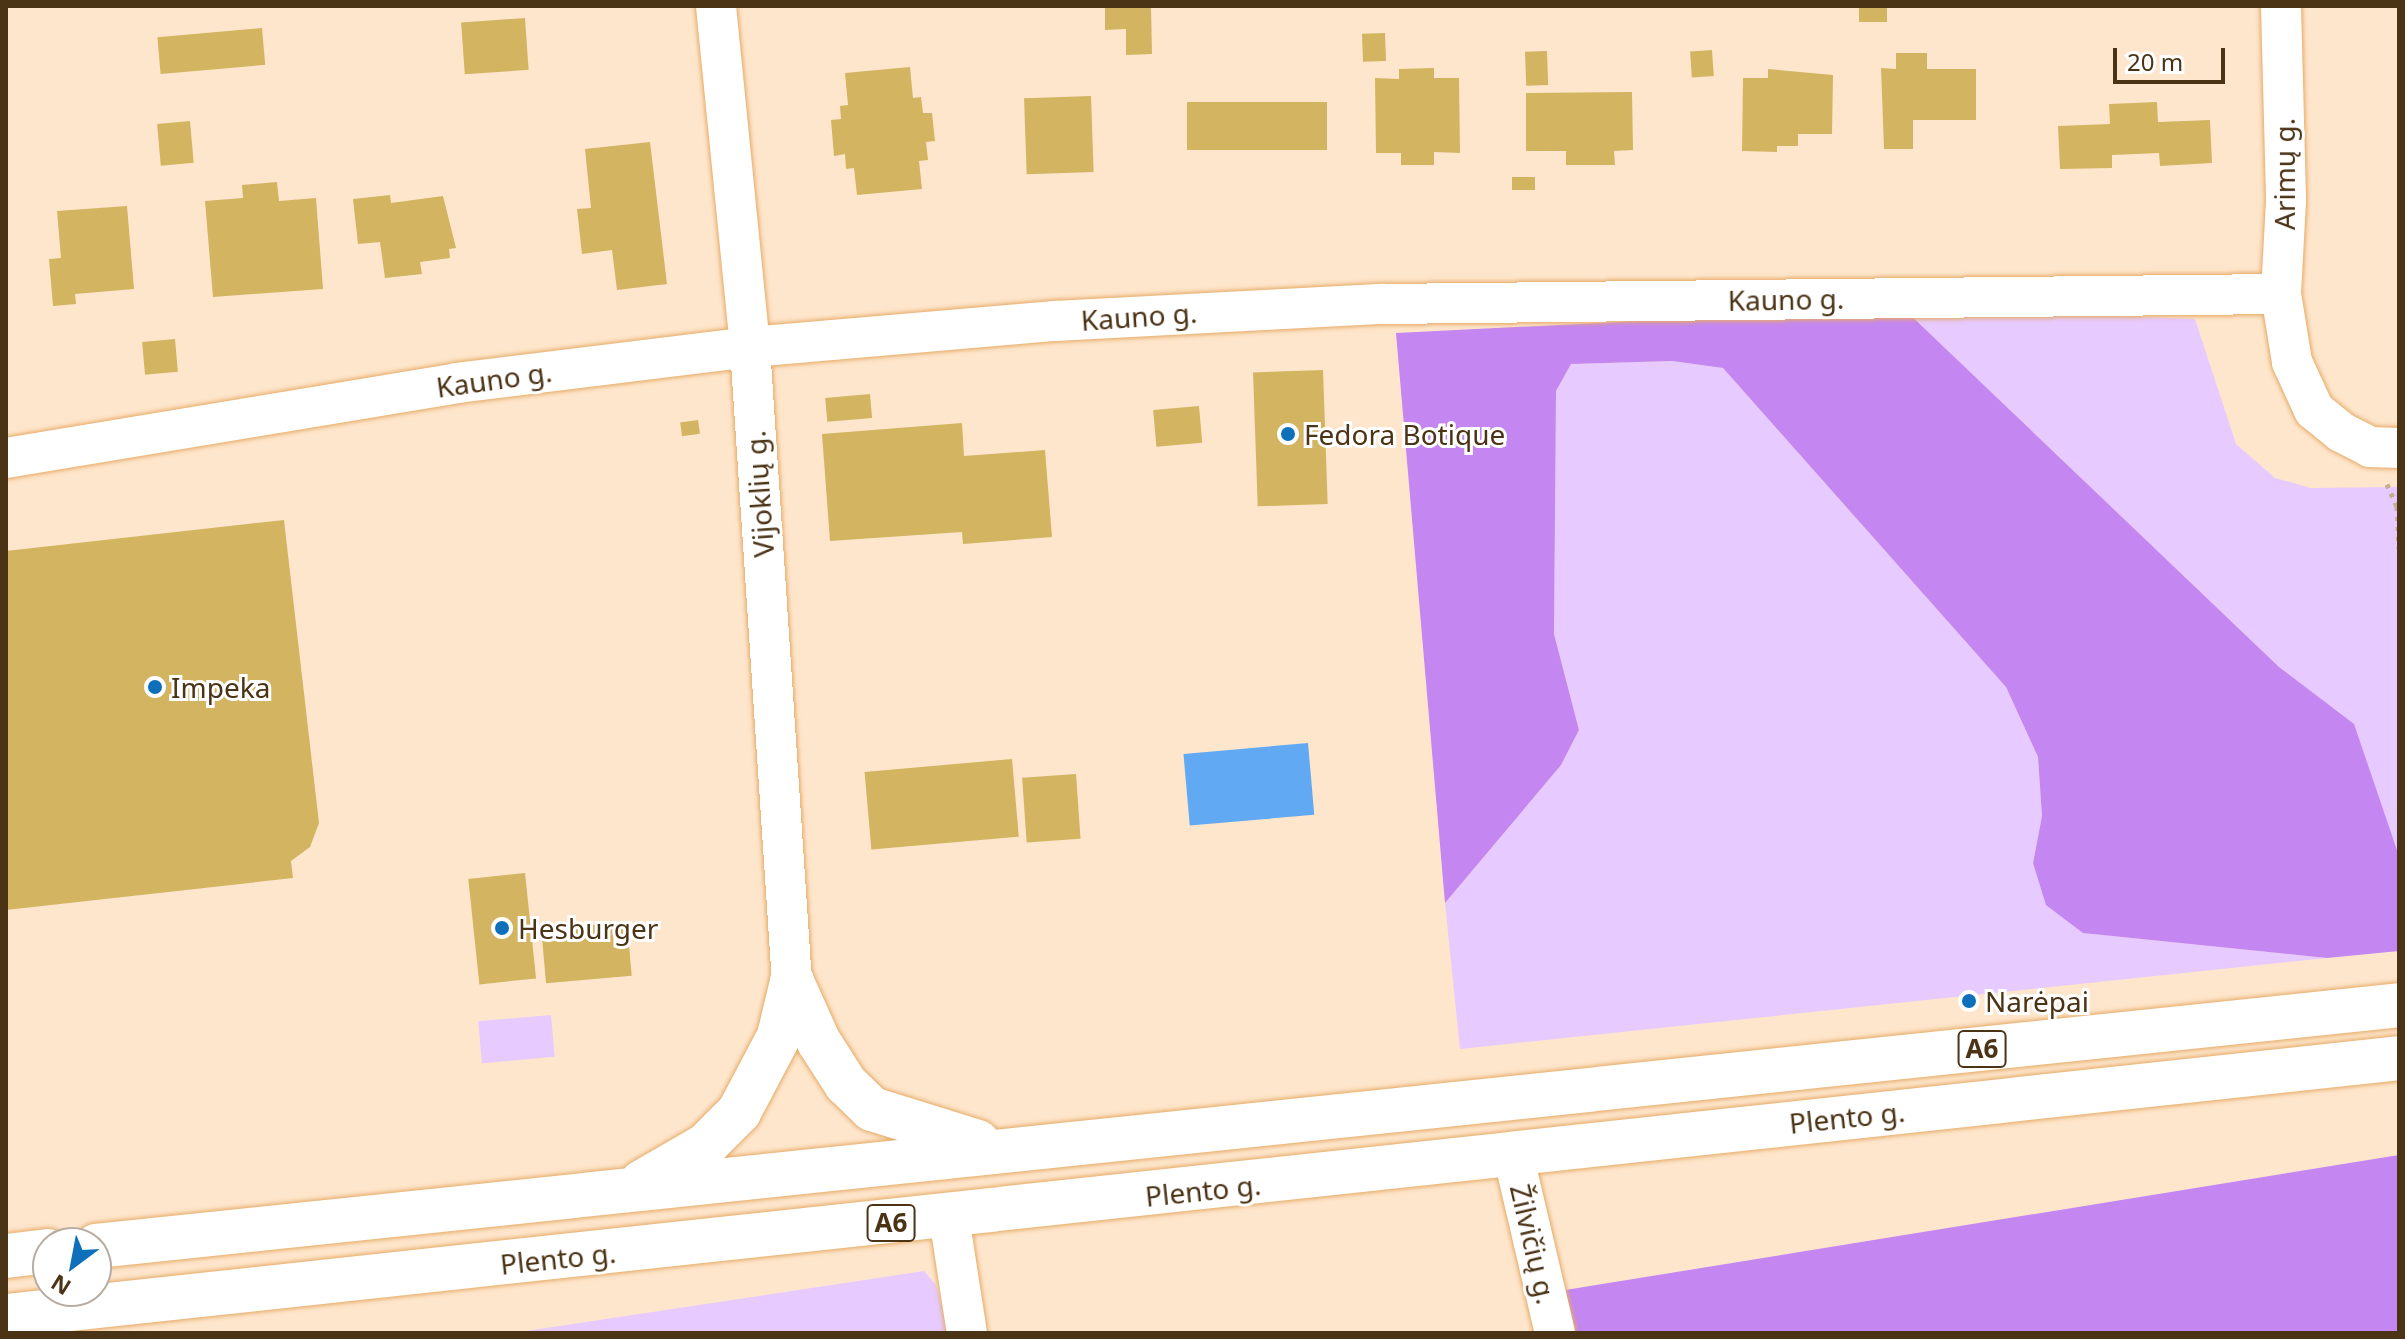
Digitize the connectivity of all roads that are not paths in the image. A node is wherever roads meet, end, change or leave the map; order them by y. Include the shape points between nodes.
1 (716, 6) edge
2 (2281, 6) edge
3 (2281, 294) junction
4 (750, 347) junction
5 (2385, 448) edge
6 (6, 458) edge
7 (792, 982) junction
8 (2399, 1005) edge
9 (2394, 1060) edge
10 (1008, 1150) junction
11 (1513, 1154) junction
12 (629, 1190) junction
13 (949, 1217) junction
14 (112, 1244) edge
15 (32, 1253) edge
16 (6, 1256) edge
17 (6, 1316) edge
18 (967, 1333) edge
19 (1555, 1333) edge

1 - 4 street, Vijoklių g.
2 - 3 street, Arimų g. via 2286,201
3 - 4 street, Kauno g. via 1383,304 1178,313
3 - 5 street, Arimų g. via 2301,388 2314,410
4 - 6 street, Kauno g. via 457,383
4 - 7 street, Vijoklių g.
7 - 10 highway via 819,1042 846,1084 872,1109
7 - 12 highway via 779,1036 739,1112 706,1145
8 - 10 highway, Plento g. / A6
9 - 11 highway, Plento g. / A6
10 - 12 highway, Plento g. / A6
11 - 13 highway, Plento g. / A6
11 - 19 street, Žilvičių g.
12 - 14 highway, Plento g. / A6
13 - 17 highway, Plento g. / A6
13 - 18 street
15 - 16 highway

